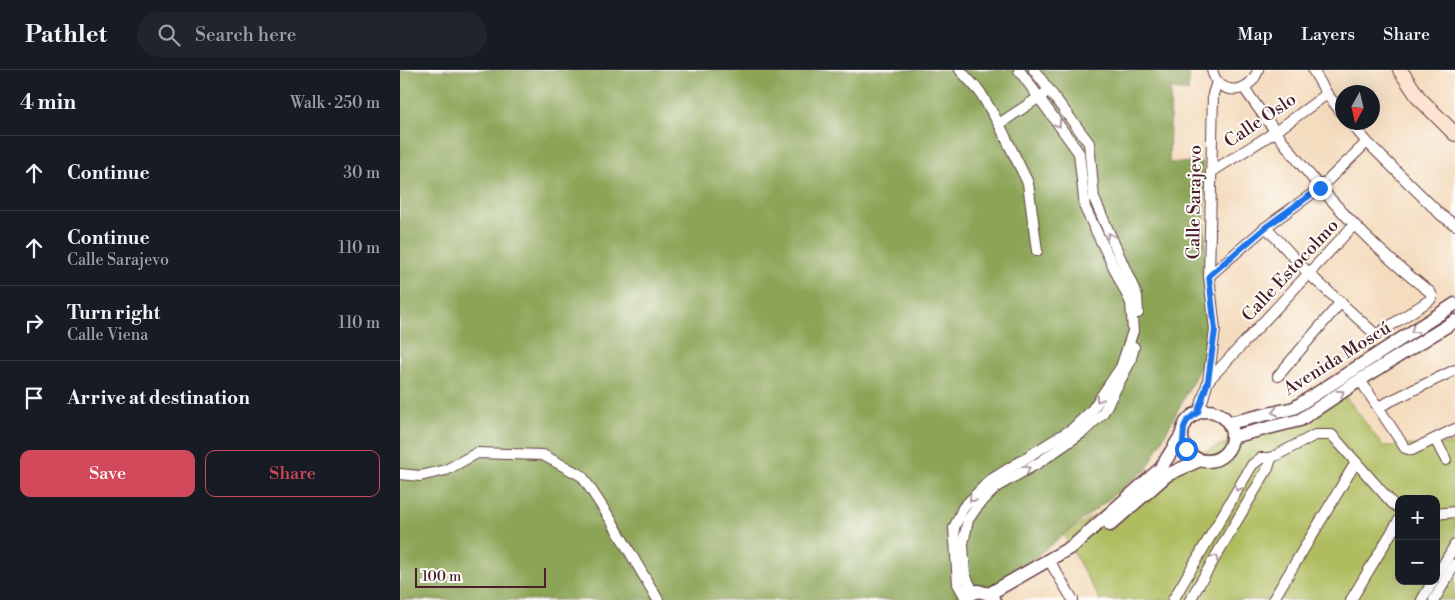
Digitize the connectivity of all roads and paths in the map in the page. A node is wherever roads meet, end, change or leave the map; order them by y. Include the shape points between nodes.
1 (960, 70) edge
2 (1019, 70) edge
3 (1034, 70) edge
4 (1212, 70) edge
5 (1258, 70) edge
6 (1313, 70) edge
7 (1400, 70) edge
8 (1217, 82) junction
9 (1244, 88) junction
10 (1049, 90) junction
11 (1327, 94) junction
12 (1039, 97) junction
13 (1335, 105) edge
14 (999, 124) junction
15 (1356, 130) edge
16 (1275, 132) junction
17 (1455, 134) edge
18 (1366, 142) junction
19 (1211, 172) junction
20 (1320, 188) junction
21 (1354, 225) junction
22 (1455, 225) edge
23 (1266, 227) junction
24 (1037, 252) dead end
25 (1117, 264) junction
26 (1309, 274) junction
27 (1209, 276) junction
28 (1341, 302) junction
29 (1455, 304) edge
30 (1434, 317) junction
31 (1455, 322) edge
32 (1443, 329) junction
33 (1455, 370) edge
34 (1278, 376) dead end
35 (1360, 380) junction
36 (1208, 381) junction
37 (1378, 407) junction
38 (1198, 412) junction
39 (1229, 423) junction
40 (1455, 429) edge
41 (1182, 434) junction
42 (1232, 437) junction
43 (1436, 439) junction
44 (1271, 458) junction
45 (1200, 460) junction
46 (1446, 460) dead end
47 (1356, 462) junction
48 (1164, 472) junction
49 (400, 474) edge
50 (1395, 506) edge
51 (1455, 512) edge
52 (1115, 514) junction
53 (1440, 514) edge
54 (1395, 527) edge
55 (1455, 545) edge
56 (1455, 564) edge
57 (1053, 567) junction
58 (1440, 569) edge
59 (1440, 579) edge
60 (1434, 585) edge
61 (1436, 585) edge
62 (968, 597) edge
63 (992, 598) edge
64 (658, 600) edge
65 (1073, 600) edge
66 (1173, 600) edge
67 (1190, 600) edge
68 (1273, 600) edge
69 (1351, 600) edge
70 (1422, 600) edge
71 (1434, 600) edge

1 - 14 street via 980,92
2 - 12 street
3 - 10 street
4 - 8 street
5 - 9 street via 1255,78
6 - 11 street
7 - 17 main road via 1419,98
8 - 9 street via 1230,89
8 - 19 street, Calle Sarajevo via 1213,94
9 - 16 street
10 - 12 street
25 -> 10 street via 1094,198 1089,143
11 - 13 street
11 - 16 street, Calle Oslo
12 - 14 street
12 -> 25 street via 1079,153 1085,208
14 - 24 street via 1028,182
15 - 18 street
16 - 19 street, Calle Oslo
16 - 20 street
18 - 20 street
18 - 22 street
19 - 27 street, Calle Sarajevo
20 - 21 street
20 - 23 street
21 - 26 street, Calle Estocolmo
21 - 28 street via 1432,296 1374,333
23 - 26 street
23 - 27 street
25 - 62 street via 1137,296 1139,325 1130,362 1103,413 1040,462 1006,476 968,520 963,544
26 - 28 street
26 - 36 street, Calle Estocolmo
27 - 36 street, Calle Sarajevo via 1215,330
28 - 34 street
29 - 30 street, Avenida Moscú
30 - 32 street
30 -> 39 street, Avenida Moscú via 1294,408
31 - 32 street, Avenida Moscú
32 - 35 street, Avenida Moscú
33 - 37 street
35 - 37 street
42 -> 35 street, Avenida Moscú via 1300,420
36 - 38 street, Calle Sarajevo
37 - 43 street via 1408,450
38 - 39 street via 1216,412
38 - 41 street via 1187,421
39 - 42 street
40 - 43 street
41 - 45 street via 1186,449
41 - 48 street
42 - 45 street via 1231,445 1221,457
43 - 46 street
44 - 47 street via 1315,435 1332,435
44 -> 66 street via 1261,458 1252,465
67 -> 44 street
45 - 48 street
47 - 50 street
47 - 68 street
48 - 52 street
49 - 64 street via 420,476 446,470 477,453 543,455 582,476
51 - 53 street
52 - 57 street via 1080,550
52 - 63 street via 1073,546
54 - 69 street
55 - 58 street
56 - 59 street
57 - 63 street
57 - 65 street
60 - 70 street
61 - 71 street
62 - 63 street via 984,591

